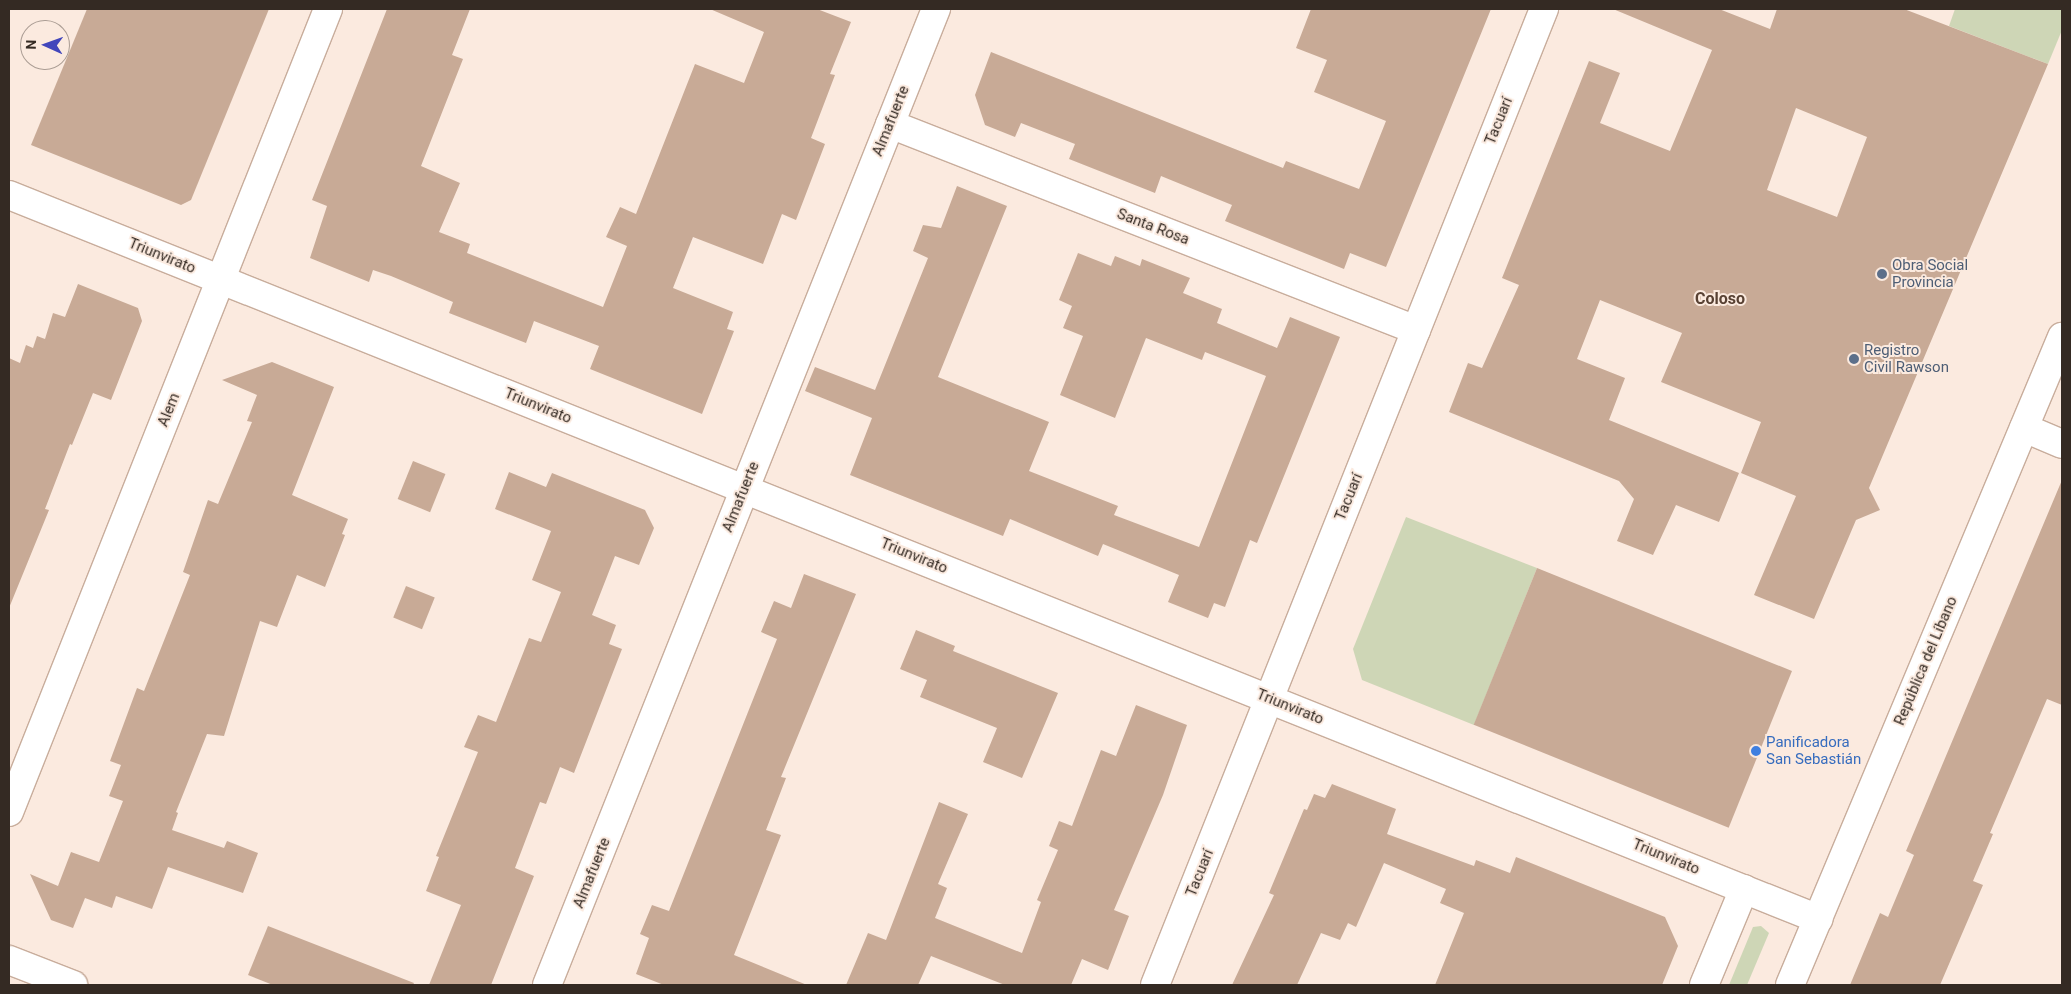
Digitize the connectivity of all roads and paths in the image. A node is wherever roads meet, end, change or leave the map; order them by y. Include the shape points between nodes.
1 (328, 9) edge
2 (936, 9) edge
3 (1544, 9) edge
4 (890, 124) junction
5 (9, 194) edge
6 (221, 280) junction
7 (1416, 330) junction
8 (2062, 336) edge
9 (2024, 428) junction
10 (2062, 444) edge
11 (745, 489) junction
12 (1269, 698) junction
13 (9, 812) edge
14 (1744, 889) junction
15 (1818, 918) junction
16 (9, 960) edge
17 (73, 985) edge
18 (548, 985) edge
19 (1155, 985) edge
20 (1704, 985) edge
21 (1790, 985) edge

1 - 6 street, Alem
2 - 4 street, Almafuerte
3 - 7 street, Tacuarí
4 - 7 street, Santa Rosa
4 - 11 street, Almafuerte
5 - 6 street, Triunvirato
6 - 11 street, Triunvirato
6 - 13 street, Alem
7 - 12 street, Tacuarí
8 - 9 street, República del Líbano
9 - 10 street
9 - 15 street, República del Líbano
11 - 12 street, Triunvirato
11 - 18 street, Almafuerte
12 - 14 street, Triunvirato
12 - 19 street, Tacuarí
14 - 15 street, Triunvirato
14 - 20 street
15 - 21 street, República del Líbano
16 - 17 street

